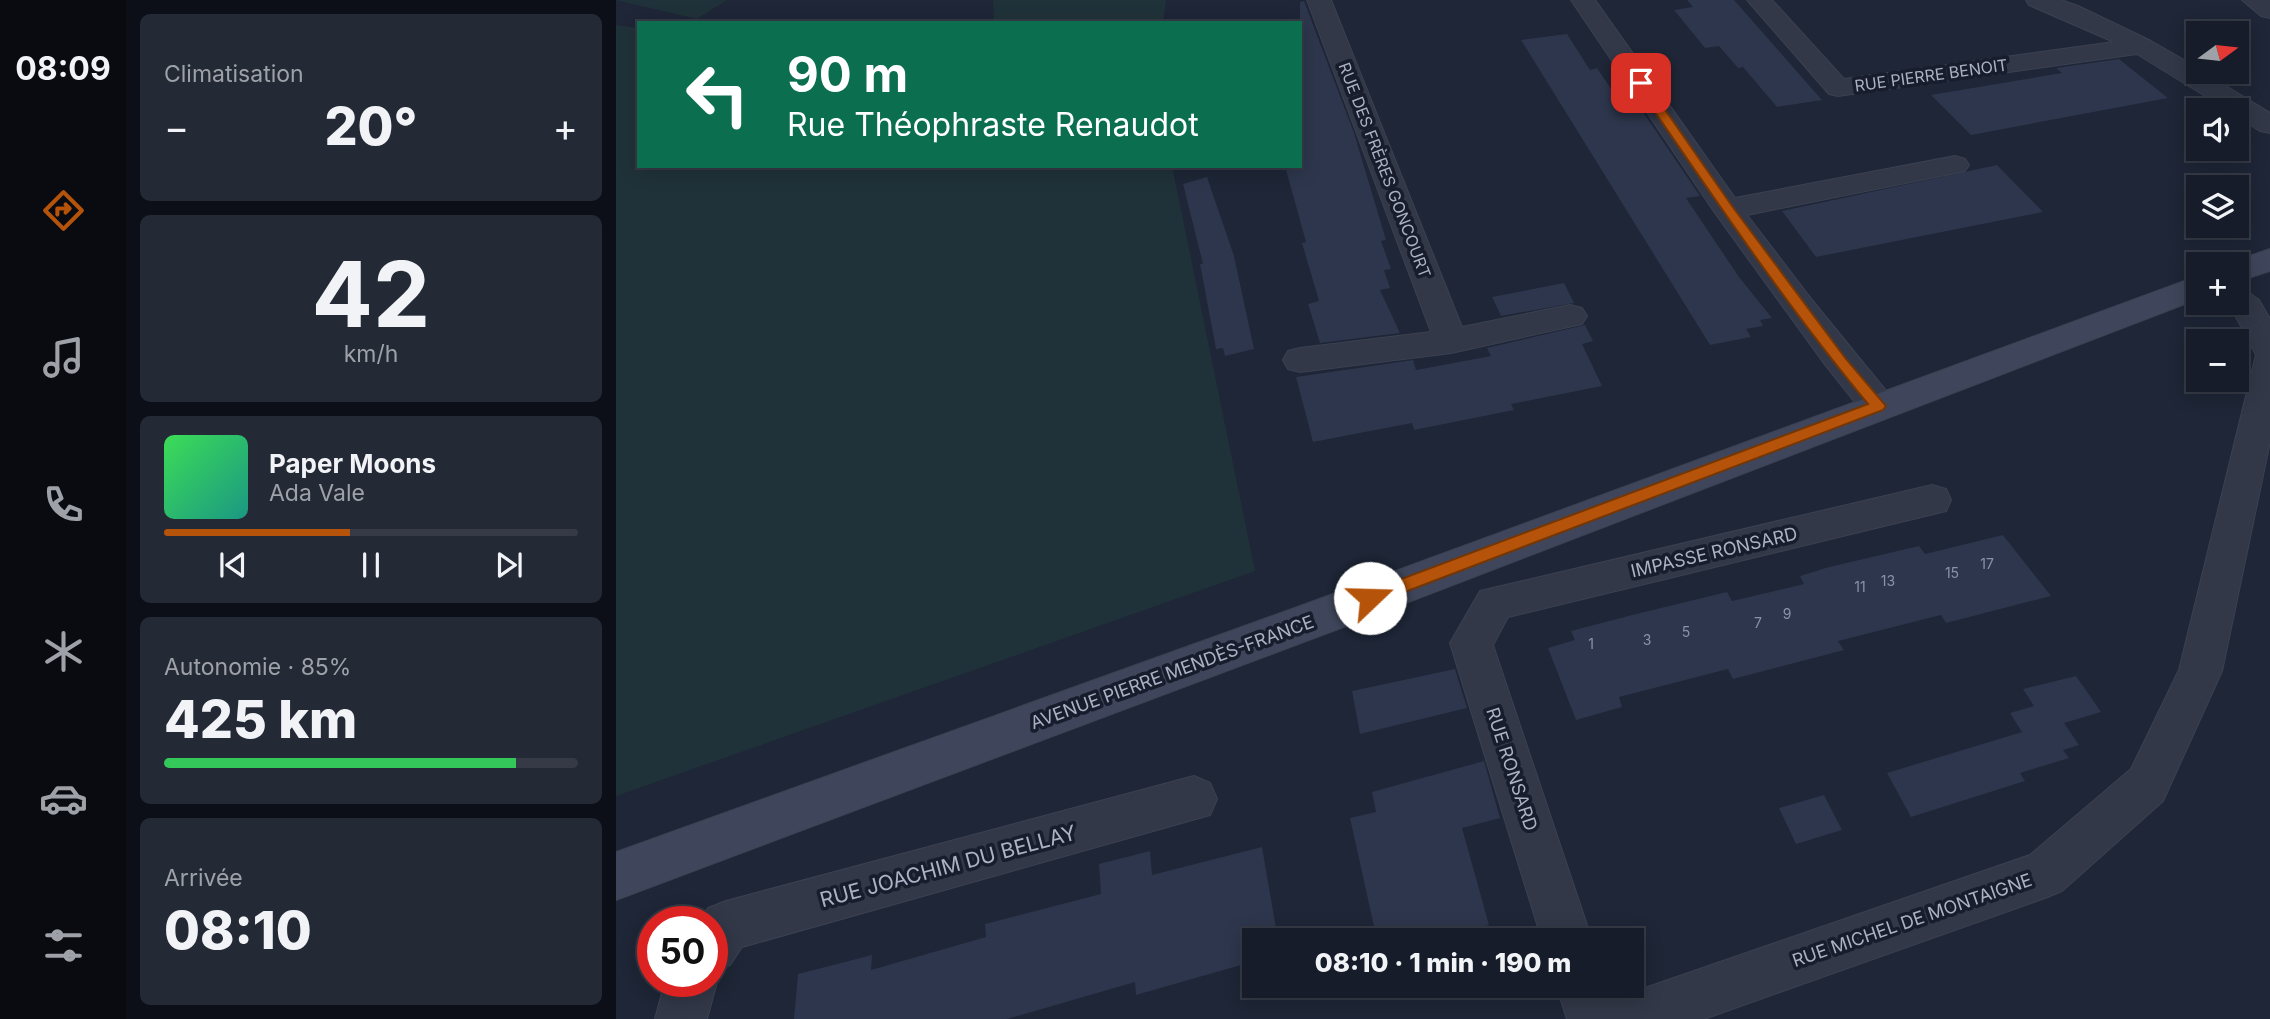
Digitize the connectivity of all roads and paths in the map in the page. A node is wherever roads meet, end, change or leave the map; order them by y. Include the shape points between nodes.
1 (1320, 0) edge
2 (1583, 0) edge
3 (1759, 0) edge
4 (2038, 0) edge
5 (2254, 0) edge
6 (2270, 11) edge
7 (2142, 46) junction
8 (2270, 125) edge
9 (1955, 165) dead end
10 (1728, 209) junction
11 (2270, 259) edge
12 (2249, 267) edge
13 (2186, 291) edge
14 (2249, 310) edge
15 (1570, 316) dead end
16 (1451, 341) junction
17 (2270, 349) edge
18 (1300, 360) dead end
19 (2270, 362) edge
20 (1878, 406) junction
21 (1932, 500) dead end
22 (1495, 603) joint
23 (1194, 799) dead end
24 (616, 876) edge
25 (728, 925) edge
26 (1563, 928) edge
27 (687, 997) edge
28 (1586, 998) edge
29 (681, 1019) edge
30 (1593, 1019) edge
31 (1629, 1019) edge

1 - 16 street, RUE DES FRÈRES GONCOURT
2 - 10 street
3 - 7 street, RUE PIERRE BENOIT via 1838,88
4 - 7 street
5 - 6 street
7 - 8 street
9 - 10 street
10 - 20 street
11 - 12 main road
13 - 20 main road, AVENUE PIERRE MENDÈS-FRANCE
14 - 17 street
15 - 16 street
16 - 18 street
19 - 31 street, RUE MICHEL DE MONTAIGNE via 2200,671 2147,785 2045,874
20 - 24 main road, AVENUE PIERRE MENDÈS-FRANCE
21 - 22 street, IMPASSE RONSARD
22 - 26 street, RUE RONSARD via 1471,643
23 - 25 street, RUE JOACHIM DU BELLAY
27 - 29 street
28 - 30 street

